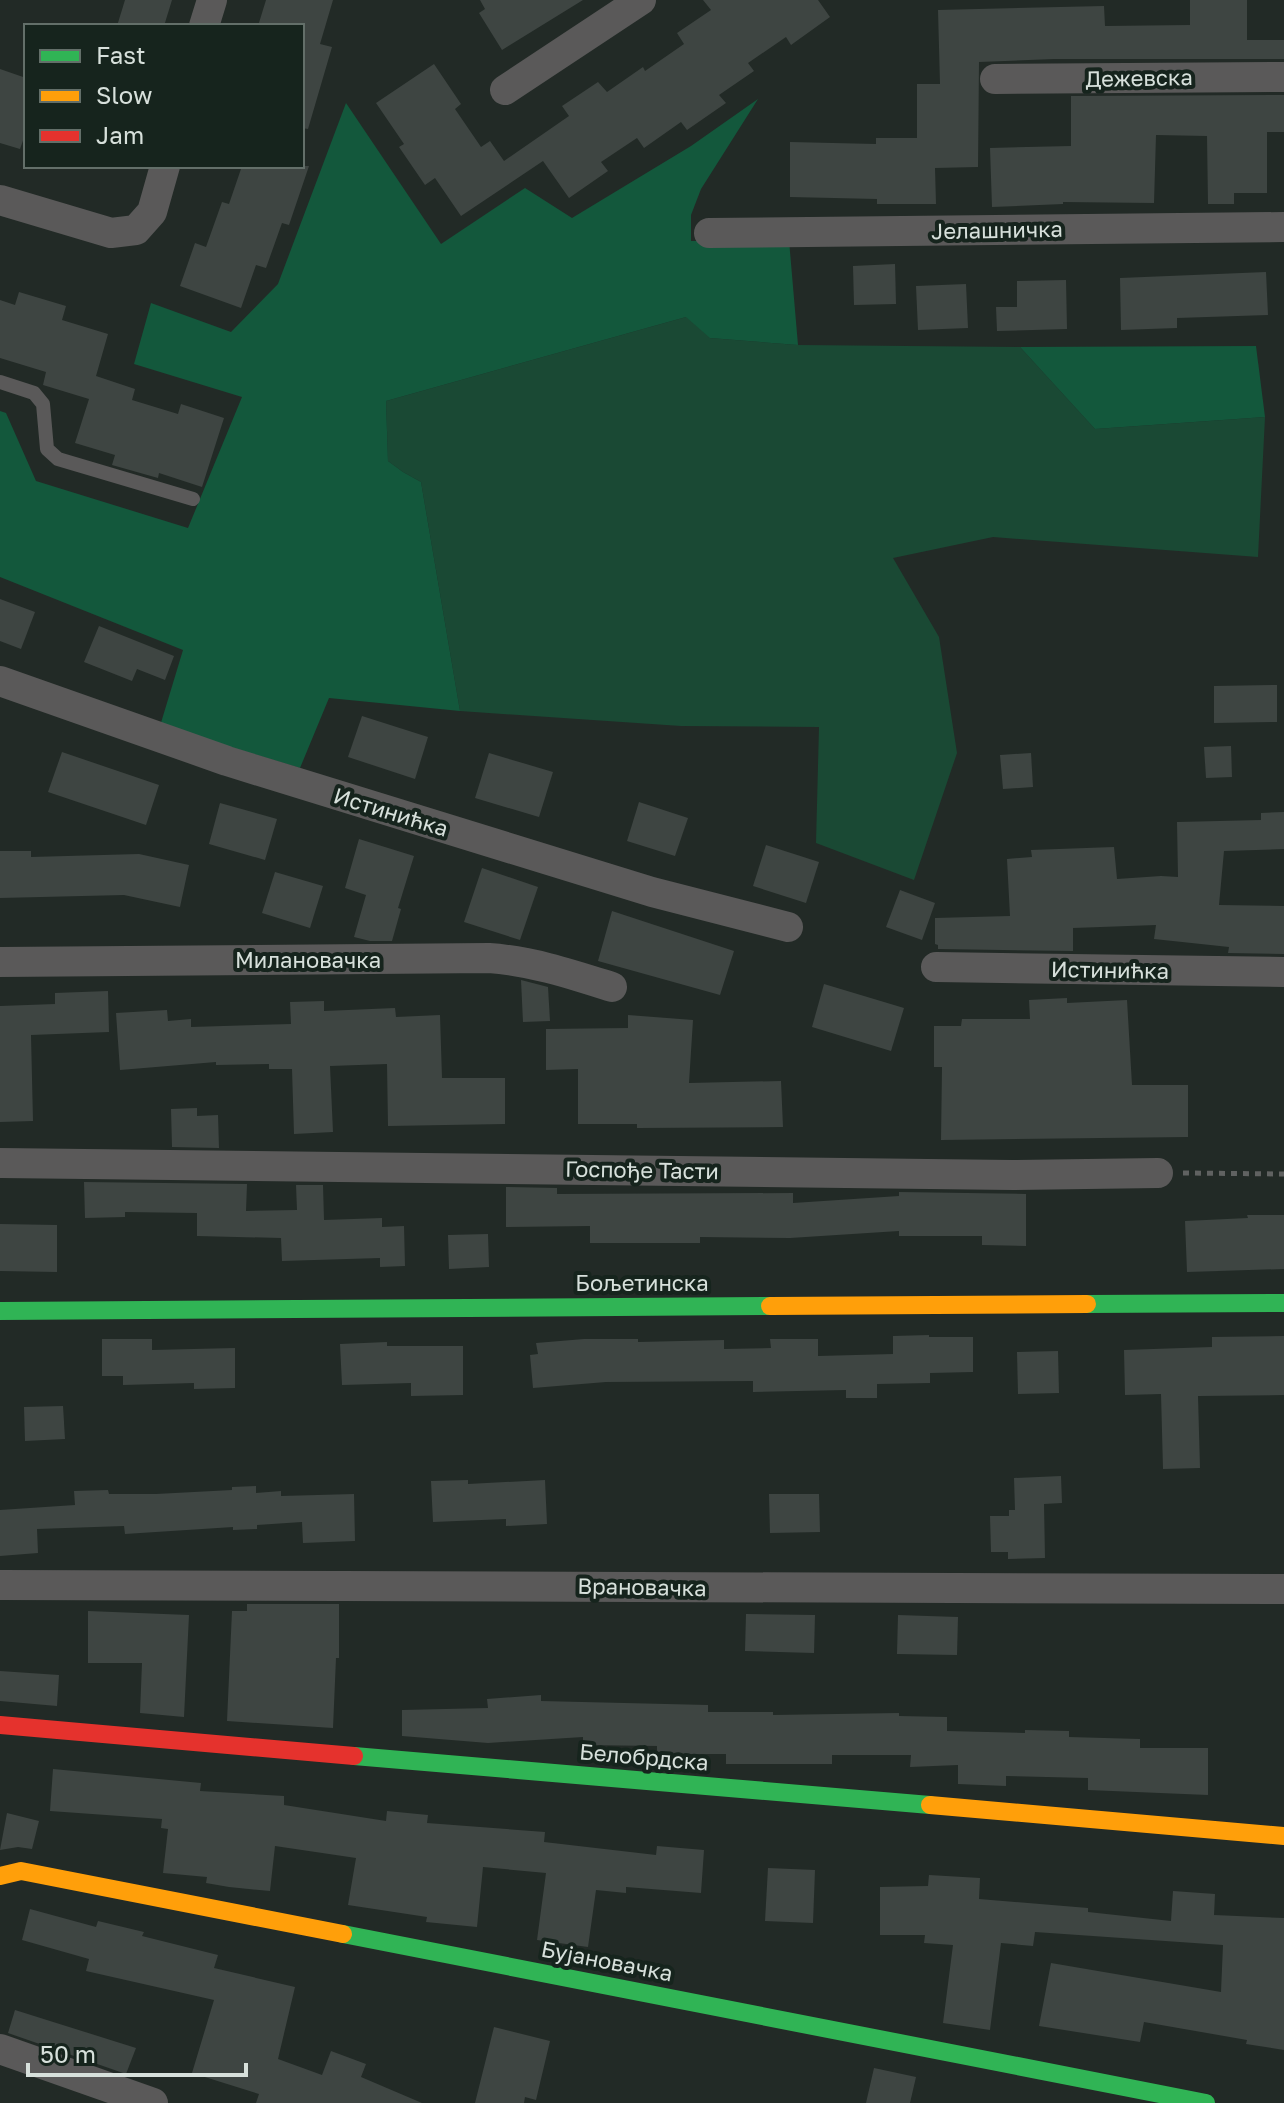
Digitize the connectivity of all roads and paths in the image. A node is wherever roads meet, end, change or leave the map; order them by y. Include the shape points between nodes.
1 (212, 0) edge
2 (629, 3) edge
3 (205, 24) edge
4 (1284, 77) edge
5 (995, 79) dead end
6 (505, 90) dead end
7 (164, 168) edge
8 (0, 200) edge
9 (1284, 227) edge
10 (709, 233) dead end
11 (0, 382) edge
12 (193, 499) dead end
13 (0, 681) edge
14 (788, 927) dead end
15 (0, 962) edge
16 (936, 967) dead end
17 (1284, 972) edge
18 (612, 987) dead end
19 (0, 1163) edge
20 (1158, 1173) joint
21 (1284, 1174) edge
22 (1284, 1303) edge
23 (0, 1311) edge
24 (0, 1585) edge
25 (1284, 1589) edge
26 (0, 1725) edge
27 (1284, 1836) edge
28 (0, 1876) edge
29 (0, 2049) edge
30 (153, 2103) edge
31 (1206, 2103) edge

1 - 3 street
2 - 6 street
4 - 5 street, Дежевска
7 - 8 street via 152,212 136,230 111,233
9 - 10 street, Јелашничка
11 - 12 lane via 34,393 43,404 47,449 58,459
13 - 14 street, Истинићка via 227,761 652,892
15 - 18 street, Милановачка via 489,958 549,967
16 - 17 street, Истинићка
19 - 20 street, Госпође Тасти
20 - 21 path
22 - 23 street, Бољетинска
24 - 25 street, Врановачка
26 - 27 street, Белобрдска
28 - 31 street, Бујановачка via 21,1871
29 - 30 street

